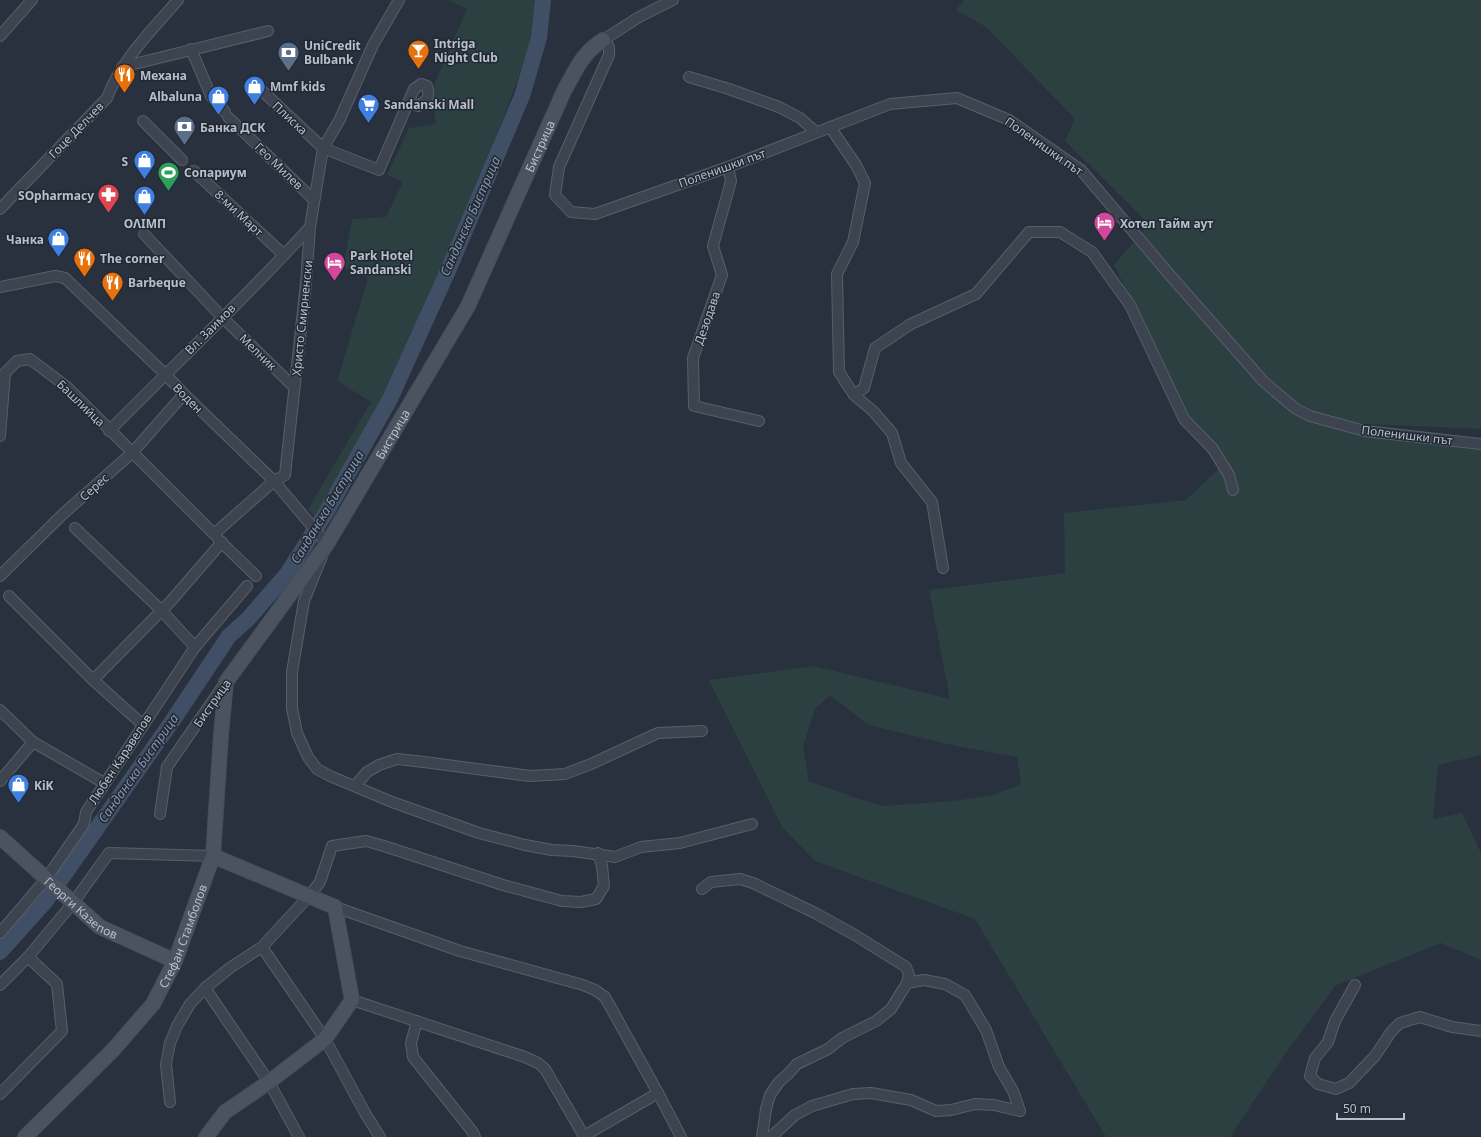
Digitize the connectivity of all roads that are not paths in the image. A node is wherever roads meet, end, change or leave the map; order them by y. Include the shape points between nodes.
1 (32, 0) edge
2 (178, 0) edge
3 (398, 0) edge
4 (673, 0) edge
5 (268, 31) dead end
6 (0, 36) edge
7 (603, 40) junction
8 (192, 49) junction
9 (122, 67) junction
10 (689, 76) dead end
11 (258, 87) dead end
12 (408, 102) dead end
13 (143, 121) dead end
14 (830, 127) junction
15 (816, 132) junction
16 (323, 148) junction
17 (182, 160) dead end
18 (728, 166) junction
19 (194, 171) dead end
20 (313, 200) junction
21 (1, 205) edge
22 (310, 227) junction
23 (144, 234) dead end
24 (284, 255) junction
25 (0, 286) edge
26 (222, 317) junction
27 (165, 374) junction
28 (294, 387) junction
29 (184, 394) junction
30 (854, 395) junction
31 (759, 421) dead end
32 (109, 431) junction
33 (0, 436) edge
34 (1481, 444) edge
35 (132, 453) junction
36 (274, 481) junction
37 (1233, 490) dead end
38 (75, 528) dead end
39 (214, 534) junction
40 (324, 540) junction
41 (222, 542) junction
42 (943, 568) dead end
43 (0, 576) edge
44 (256, 576) dead end
45 (247, 586) dead end
46 (9, 596) dead end
47 (161, 610) junction
48 (195, 647) junction
49 (93, 680) junction
50 (226, 682) junction
51 (0, 710) edge
52 (142, 724) junction
53 (702, 731) dead end
54 (33, 742) junction
55 (0, 781) edge
56 (104, 783) junction
57 (356, 786) junction
58 (160, 814) dead end
59 (752, 824) dead end
60 (0, 837) edge
61 (598, 853) junction
62 (213, 856) junction
63 (46, 879) junction
64 (702, 889) dead end
65 (310, 896) junction
66 (70, 901) junction
67 (335, 907) junction
68 (0, 933) edge
69 (262, 947) junction
70 (28, 957) junction
71 (175, 961) junction
72 (907, 983) junction
73 (0, 985) edge
74 (1355, 985) dead end
75 (205, 988) junction
76 (352, 1000) junction
77 (417, 1021) junction
78 (1481, 1031) edge
79 (325, 1039) junction
80 (269, 1082) junction
81 (658, 1093) junction
82 (0, 1094) edge
83 (170, 1102) dead end
84 (25, 1137) edge
85 (206, 1137) edge
86 (299, 1137) edge
87 (380, 1137) edge
88 (475, 1137) edge
89 (681, 1137) edge
90 (762, 1137) edge
91 (771, 1137) edge

1 - 6 street
2 - 9 street, Гоце Делчев
3 - 16 street, Христо Смирненски via 373,45 339,121
4 - 7 street via 639,17
5 - 8 street
7 - 18 street, Поленишки път via 609,47 609,55 559,167 555,195 571,212 595,214
7 - 40 street, Бистрица via 582,59 564,91 468,306
8 - 9 street
8 - 20 street, Гео Милев via 211,96
9 - 21 street, Гоце Делчев via 107,98
10 - 15 street via 780,107 800,118
11 - 16 street, Плиска
12 - 16 street via 379,170
13 - 17 street
14 - 15 street, Поленишки път
14 - 30 street via 865,182 853,242 837,274 839,372
14 - 34 street, Поленишки път via 890,104 957,98 1009,120 1081,170 1264,382 1296,409 1310,416 1365,431
15 - 18 street, Поленишки път
16 - 20 street, Христо Смирненски
18 - 31 street, Дезодава via 732,181 713,246 722,275 693,358 694,406
19 - 24 street, 8-ми Март
20 - 22 street, Христо Смирненски
22 - 24 street, Вл. Заимов
22 - 28 street, Христо Смирненски
23 - 26 street, Мелник
24 - 26 street, Вл. Заимов
25 - 27 street, Воден via 55,276 65,278
26 - 27 street, Вл. Заимов
26 - 28 street, Мелник
27 - 29 street, Воден
27 - 32 street, Вл. Заимов
28 - 36 street, Христо Смирненски via 285,475
29 - 35 street, Серес
29 - 36 street, Воден
30 - 37 street via 864,388 875,348 911,324 976,294 1029,232 1060,232 1092,252 1130,305 1184,419 1213,449 1229,475
30 - 42 street via 873,411 892,433 901,463 932,502
32 - 33 street, Башлийца via 67,387 30,359 16,362 5,374
32 - 35 street, Башлийца
35 - 39 street, Башлийца
35 - 43 street, Серес via 63,514
36 - 39 street
36 - 40 street, Воден
38 - 47 street
39 - 41 street, Башлийца
40 - 50 street, Бистрица
40 - 57 street via 304,601 292,672 292,708 297,733 308,757 317,769
41 - 44 street, Башлийца
41 - 47 street
45 - 48 street, Любен Каравелов
46 - 49 street
47 - 48 street
47 - 49 street
48 - 52 street, Любен Каравелов
49 - 52 street
50 - 58 street, Бистрица via 167,767
50 - 62 street, Стефан Стамболов
51 - 54 street
52 - 56 street, Любен Каравелов
53 - 57 street via 658,733 565,774 530,776 397,759 378,765 367,772
54 - 55 street
54 - 56 street
56 - 63 street, Любен Каравелов via 86,812 84,824
57 - 61 street via 392,802 479,833 552,850
59 - 61 street via 680,843 641,847 615,856
60 - 63 street, Георги Казепов
61 - 65 street via 604,886 596,899 581,902 562,901 503,885 366,841 332,846 320,882
62 - 65 street
62 - 66 street via 109,853
62 - 71 street, Стефан Стамболов
63 - 66 street, Георги Казепов
63 - 68 street, Любен Каравелов
64 - 72 street via 711,882 740,879 754,883 855,935 906,967 909,975
65 - 67 street
65 - 69 street
66 - 70 street
66 - 71 street, Георги Казепов via 100,927
67 - 76 street
67 - 81 street via 460,951 595,990 605,997
69 - 75 street
69 - 79 street
70 - 73 street
70 - 82 street via 58,984 62,1032
71 - 84 street, Стефан Стамболов via 153,1004 113,1050
72 - 90 street via 891,1009 876,1021 797,1064 779,1082 770,1095
72 - 91 street via 924,980 945,984 965,995 986,1030 1020,1111 975,1104 936,1111 911,1100 871,1093 853,1094 812,1106 795,1115
74 - 78 street via 1335,1021 1328,1042 1315,1058 1310,1076 1318,1084 1336,1089 1349,1083 1375,1056 1400,1023 1420,1017 1452,1028
75 - 80 street
75 - 83 street via 190,1004 170,1043 166,1064
76 - 77 street
76 - 79 street
77 - 81 street via 538,1063 545,1069 584,1136
77 - 88 street via 411,1043 412,1056
79 - 80 street
79 - 87 street
80 - 85 street via 225,1112
80 - 86 street
81 - 89 street

